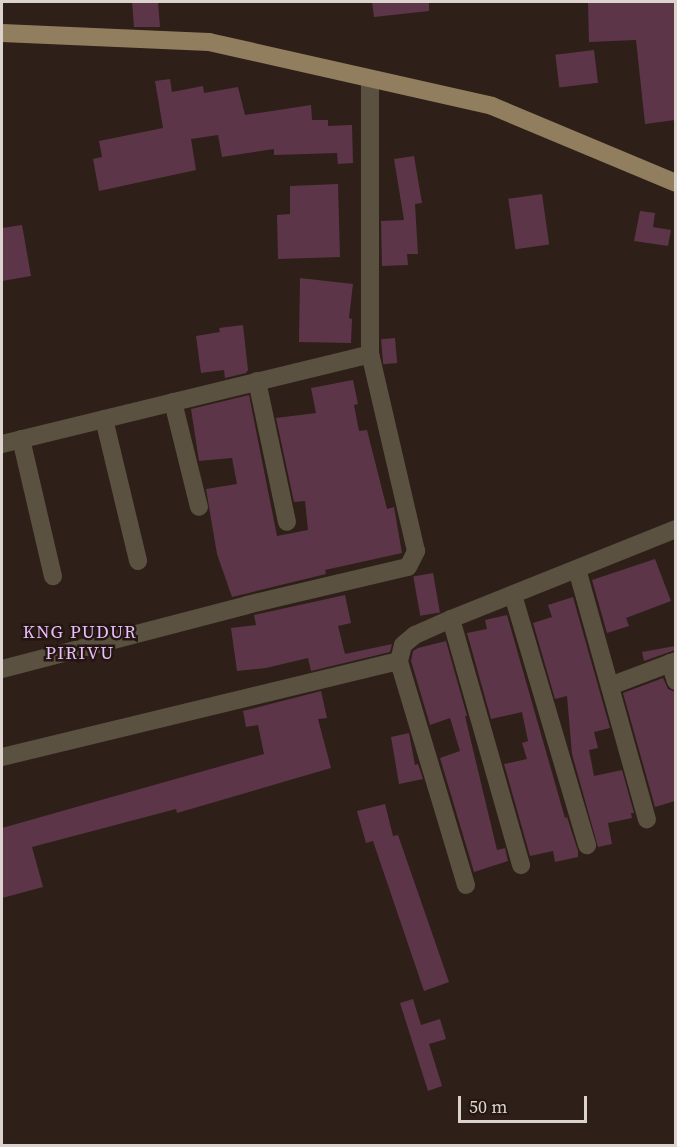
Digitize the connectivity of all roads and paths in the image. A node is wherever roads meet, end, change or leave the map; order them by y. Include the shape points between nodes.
1 (2, 33) edge
2 (370, 79) junction
3 (675, 183) edge
4 (370, 354) junction
5 (257, 381) junction
6 (173, 402) junction
7 (104, 418) junction
8 (21, 439) junction
9 (2, 444) edge
10 (199, 507) dead end
11 (287, 522) dead end
12 (675, 529) edge
13 (138, 561) dead end
14 (577, 569) junction
15 (53, 576) dead end
16 (513, 595) junction
17 (451, 619) junction
18 (399, 661) junction
19 (673, 662) edge
20 (2, 669) edge
21 (675, 681) edge
22 (610, 686) junction
23 (2, 757) edge
24 (647, 819) dead end
25 (587, 845) dead end
26 (521, 865) dead end
27 (466, 885) dead end

1 - 2 main road via 209,42
2 - 3 main road via 492,106
2 - 4 street
4 - 5 street
4 - 20 street via 416,551 408,567
5 - 6 street
5 - 11 street
6 - 7 street
6 - 10 street
7 - 8 street
7 - 13 street
8 - 9 street
8 - 15 street
12 - 14 street
14 - 16 street
14 - 22 street
16 - 17 street
16 - 25 street
17 - 18 street via 415,634 403,645
17 - 26 street
18 - 23 street
18 - 27 street
19 - 21 street
19 - 22 street
22 - 24 street

